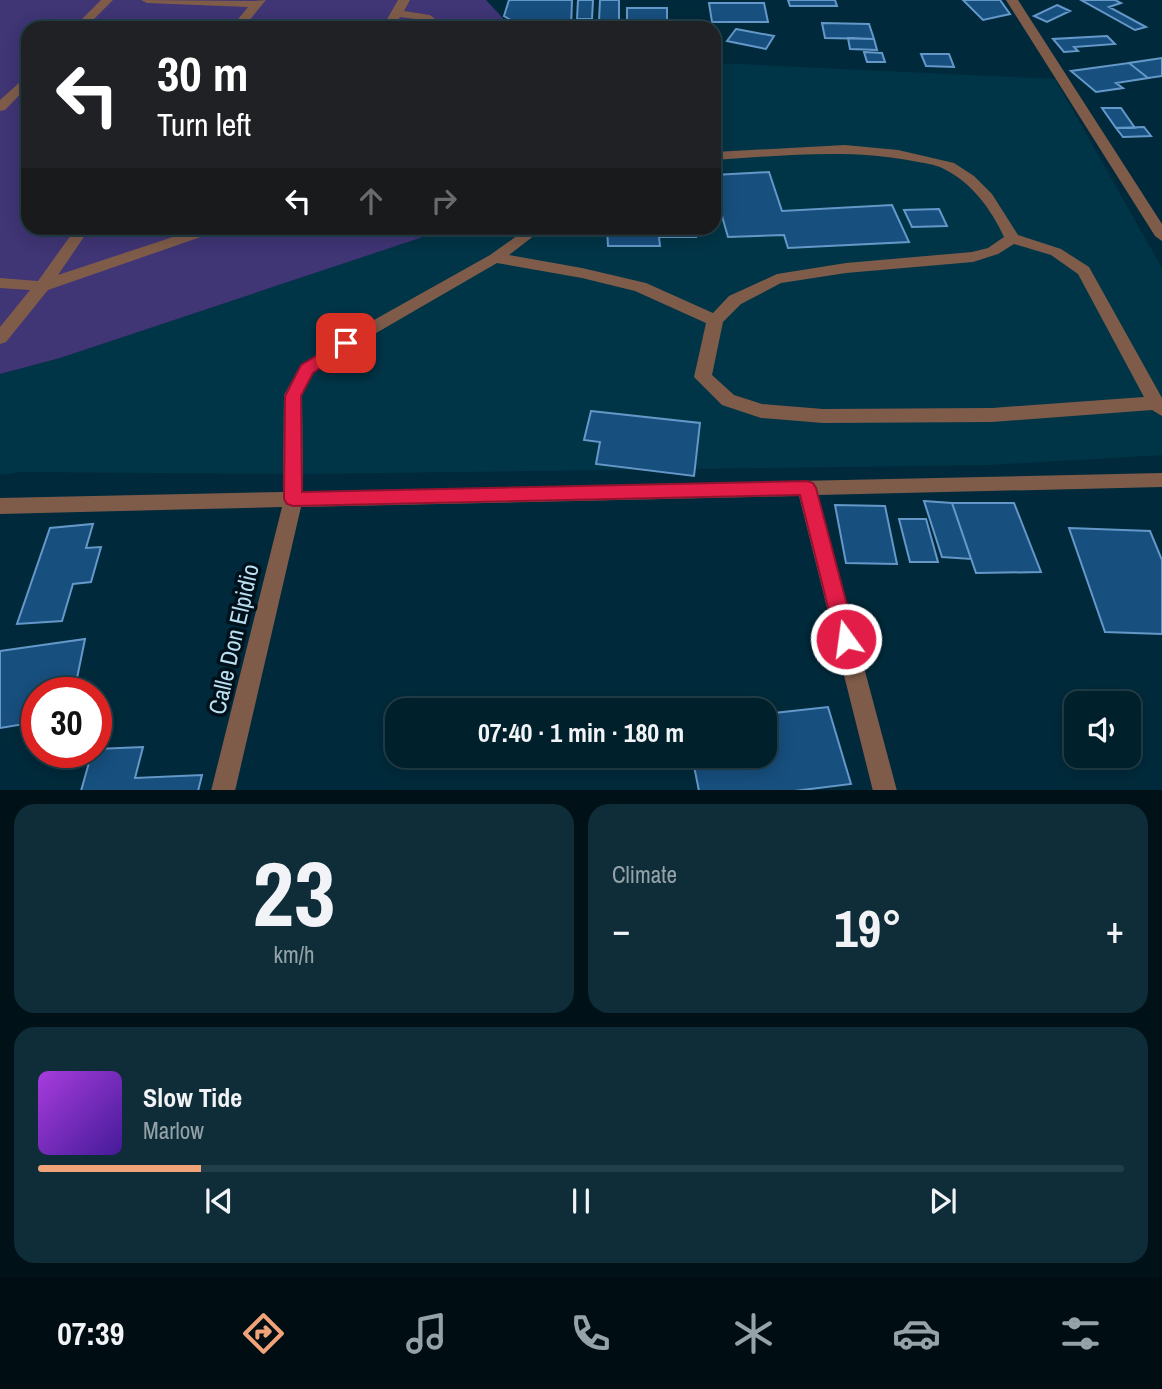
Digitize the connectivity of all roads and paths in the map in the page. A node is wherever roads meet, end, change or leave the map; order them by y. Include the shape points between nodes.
1 (107, 0) edge
2 (148, 0) edge
3 (404, 0) edge
4 (1012, 0) edge
5 (259, 2) edge
6 (396, 13) junction
7 (86, 21) edge
8 (243, 21) edge
9 (392, 21) edge
10 (431, 21) edge
11 (21, 86) edge
12 (0, 107) edge
13 (721, 156) edge
14 (78, 235) edge
15 (192, 235) edge
16 (527, 235) edge
17 (1162, 236) edge
18 (1012, 238) junction
19 (495, 258) junction
20 (0, 283) edge
21 (42, 286) junction
22 (715, 320) junction
23 (0, 338) edge
24 (1159, 406) edge
25 (1162, 480) edge
26 (807, 488) junction
27 (293, 499) junction
28 (0, 506) edge
29 (223, 790) edge
30 (885, 790) edge

1 - 7 street
2 - 5 street
3 - 6 street
4 - 17 street
5 - 8 street
6 - 9 street
6 - 10 street
11 - 12 street
13 - 18 street via 828,150 903,154 949,166 988,198
14 - 21 street
15 - 21 street
16 - 19 street, Calle Don Elpidio
18 - 22 street via 973,257 777,279 735,300
18 - 24 street via 1056,252 1084,271
19 - 22 street via 640,287
19 - 27 street, Calle Don Elpidio via 307,369 293,396
20 - 21 street
21 - 23 street
22 - 24 street via 703,377 729,400 761,411 822,416 992,415
25 - 26 street
26 - 27 street
26 - 30 street
27 - 28 street
27 - 29 street, Calle Don Elpidio

